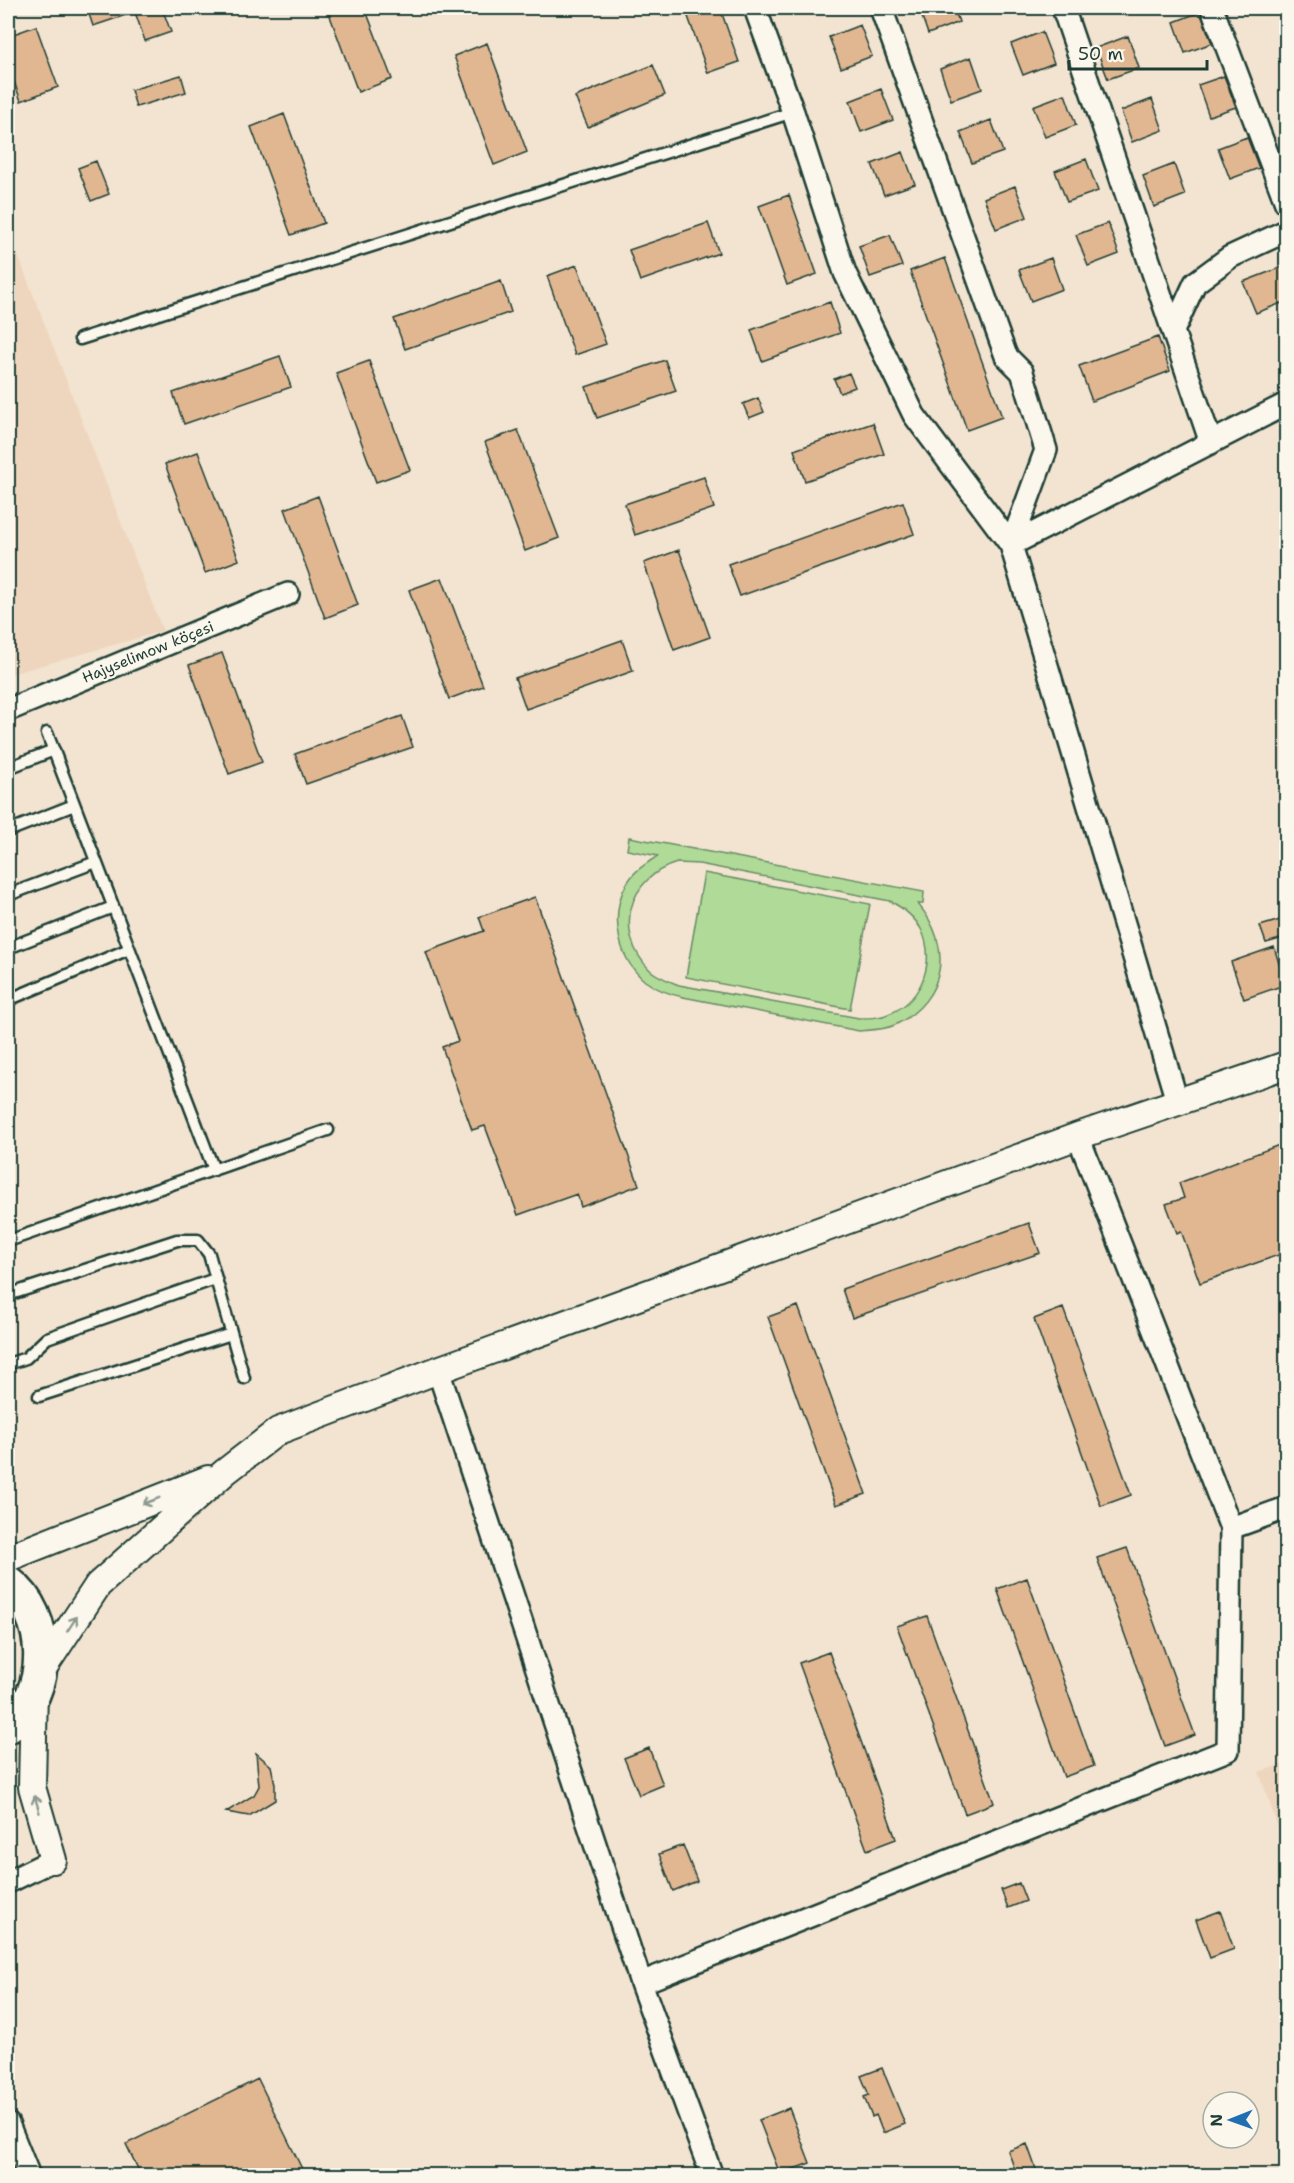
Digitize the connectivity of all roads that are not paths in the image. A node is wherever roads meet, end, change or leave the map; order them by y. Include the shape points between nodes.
1 (755, 8) edge
2 (880, 8) edge
3 (1063, 8) edge
4 (1212, 8) edge
5 (793, 112) junction
6 (1287, 203) edge
7 (1287, 231) edge
8 (1173, 331) junction
9 (80, 339) dead end
10 (1287, 404) edge
11 (1211, 443) junction
12 (1011, 545) junction
13 (288, 594) dead end
14 (8, 710) edge
15 (47, 733) dead end
16 (54, 750) junction
17 (8, 768) edge
18 (74, 805) junction
19 (8, 831) edge
20 (96, 862) junction
21 (8, 895) edge
22 (113, 907) junction
23 (8, 948) edge
24 (129, 949) junction
25 (8, 1000) edge
26 (1287, 1065) edge
27 (1177, 1101) junction
28 (328, 1130) dead end
29 (1078, 1136) junction
30 (214, 1170) junction
31 (8, 1241) edge
32 (214, 1279) junction
33 (8, 1295) edge
34 (231, 1334) junction
35 (8, 1364) edge
36 (438, 1370) junction
37 (244, 1378) dead end
38 (39, 1396) dead end
39 (225, 1472) junction
40 (1287, 1508) edge
41 (1231, 1528) junction
42 (8, 1558) edge
43 (8, 1583) edge
44 (37, 1681) junction
45 (8, 1726) edge
46 (52, 1860) joint
47 (8, 1882) edge
48 (641, 1983) junction
49 (8, 2124) edge
50 (29, 2175) edge
51 (712, 2175) edge

1 - 5 street
2 - 12 street via 1006,356 1023,372 1046,450
3 - 8 street
4 - 6 street
5 - 9 lane
5 - 12 street via 845,273 914,415
7 - 8 street via 1230,257 1195,283
8 - 11 street
10 - 11 street
11 - 12 street
12 - 27 street
13 - 14 street, Hajyselimow köçesi
15 - 16 lane
16 - 17 lane
16 - 18 lane
18 - 19 lane
18 - 20 lane
20 - 21 lane
20 - 22 lane
22 - 23 lane
22 - 24 lane
24 - 25 lane
24 - 30 lane
26 - 27 street
27 - 29 street
28 - 30 lane
29 - 36 street
29 - 41 street
30 - 31 lane
32 - 33 lane via 209,1254 198,1240 177,1240
32 - 34 lane
32 - 35 lane via 47,1338 26,1358
34 - 37 lane
34 - 38 lane
36 - 39 street via 279,1431
36 - 48 street
39 -> 42 street
44 -> 39 street via 98,1585
40 - 41 street
41 - 48 street via 1228,1750
43 - 44 highway via 19,1592 39,1630
44 - 45 highway via 30,1700
46 -> 44 street via 32,1787
46 - 47 street
48 - 51 street
49 - 50 street

